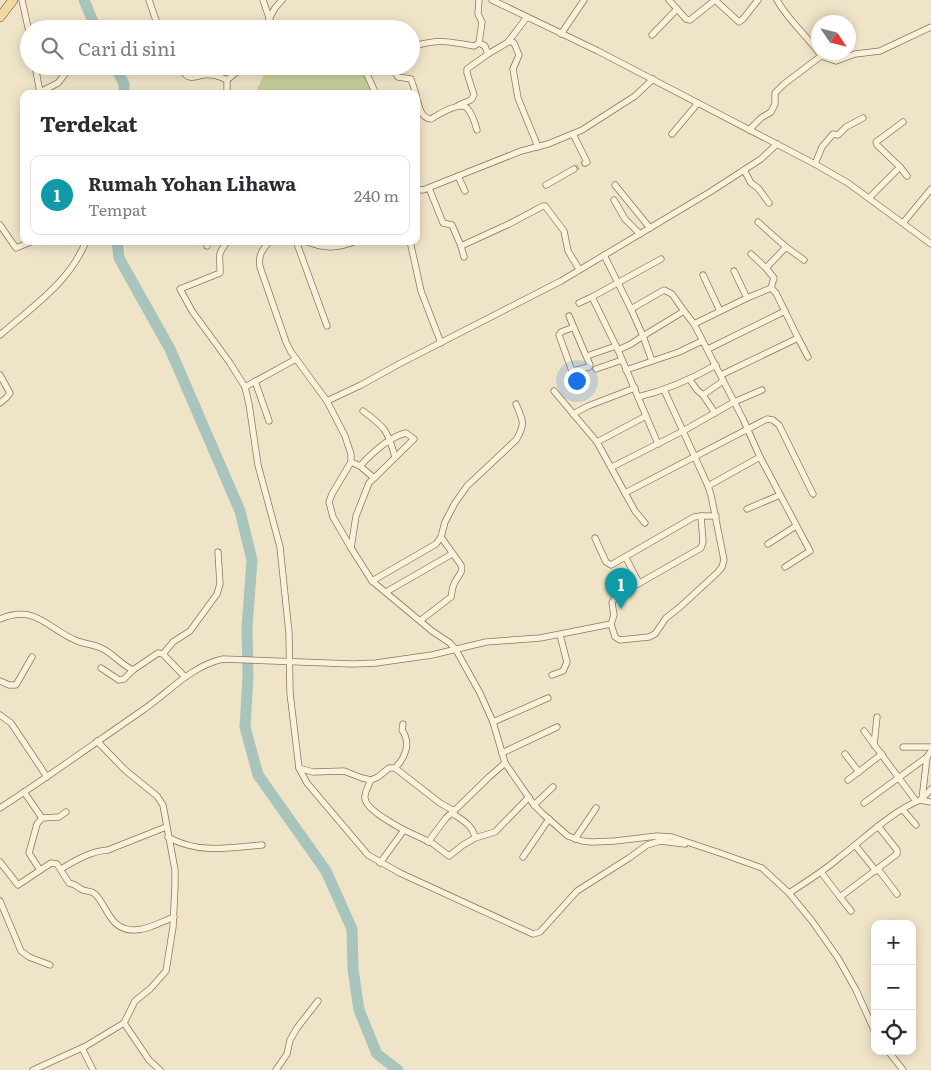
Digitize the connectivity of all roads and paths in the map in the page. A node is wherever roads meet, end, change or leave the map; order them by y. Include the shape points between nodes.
1 (22, 0) edge
2 (149, 0) edge
3 (263, 0) edge
4 (282, 0) edge
5 (478, 0) edge
6 (492, 0) edge
7 (584, 0) edge
8 (669, 0) edge
9 (758, 0) edge
10 (778, 0) edge
11 (10, 2) edge
12 (677, 9) junction
13 (0, 17) edge
14 (527, 17) junction
15 (269, 19) joint
16 (26, 20) edge
17 (156, 20) edge
18 (931, 27) edge
19 (561, 34) junction
20 (652, 34) dead end
21 (508, 42) junction
22 (811, 42) edge
23 (479, 43) junction
24 (420, 44) edge
25 (488, 54) junction
26 (856, 54) edge
27 (816, 60) edge
28 (37, 75) edge
29 (64, 75) edge
30 (184, 75) edge
31 (211, 75) edge
32 (211, 75) edge
33 (233, 75) edge
34 (368, 75) edge
35 (397, 75) edge
36 (653, 79) junction
37 (227, 80) junction
38 (39, 90) edge
39 (46, 90) edge
40 (227, 90) edge
41 (374, 90) edge
42 (414, 90) edge
43 (698, 103) junction
44 (457, 106) junction
45 (420, 109) edge
46 (863, 118) dead end
47 (902, 122) dead end
48 (477, 130) dead end
49 (749, 130) junction
50 (573, 134) junction
51 (672, 134) dead end
52 (778, 144) junction
53 (538, 147) junction
54 (585, 164) dead end
55 (815, 164) junction
56 (900, 167) junction
57 (574, 169) tunnel mouth
58 (744, 170) junction
59 (458, 176) junction
60 (907, 176) dead end
61 (546, 185) dead end
62 (615, 186) dead end
63 (429, 188) junction
64 (931, 189) edge
65 (420, 190) edge
66 (465, 191) dead end
67 (869, 198) junction
68 (614, 200) dead end
69 (769, 203) dead end
70 (758, 222) dead end
71 (904, 223) junction
72 (0, 224) edge
73 (650, 228) junction
74 (640, 234) junction
75 (931, 244) edge
76 (23, 245) edge
77 (84, 245) edge
78 (225, 245) edge
79 (267, 245) edge
80 (297, 245) edge
81 (319, 245) edge
82 (346, 245) edge
83 (411, 245) edge
84 (461, 246) junction
85 (786, 247) junction
86 (751, 254) dead end
87 (604, 255) junction
88 (464, 257) dead end
89 (661, 259) dead end
90 (804, 260) dead end
91 (766, 268) junction
92 (579, 270) junction
93 (734, 271) dead end
94 (704, 275) dead end
95 (618, 282) junction
96 (771, 288) junction
97 (592, 297) junction
98 (747, 298) junction
99 (579, 303) dead end
100 (632, 309) junction
101 (684, 311) junction
102 (720, 311) junction
103 (785, 311) junction
104 (569, 316) dead end
105 (694, 324) junction
106 (327, 326) dead end
107 (574, 327) junction
108 (0, 335) edge
109 (643, 336) junction
110 (798, 338) junction
111 (702, 341) junction
112 (441, 343) junction
113 (617, 348) junction
114 (708, 350) junction
115 (587, 356) junction
116 (808, 357) dead end
117 (296, 359) junction
118 (622, 360) junction
119 (652, 360) junction
120 (716, 365) junction
121 (596, 369) dead end
122 (626, 370) junction
123 (0, 375) edge
124 (722, 378) junction
125 (690, 380) junction
126 (255, 381) junction
127 (245, 388) junction
128 (634, 388) junction
129 (664, 390) junction
130 (762, 390) dead end
131 (554, 391) dead end
132 (703, 395) junction
133 (638, 397) junction
134 (327, 401) junction
135 (0, 402) edge
136 (734, 402) junction
137 (516, 404) dead end
138 (363, 412) dead end
139 (715, 413) junction
140 (573, 414) junction
141 (646, 416) junction
142 (269, 421) dead end
143 (748, 430) junction
144 (683, 431) junction
145 (390, 440) junction
146 (596, 442) junction
147 (658, 444) junction
148 (395, 457) junction
149 (760, 457) junction
150 (694, 458) junction
151 (350, 462) junction
152 (360, 466) junction
153 (612, 467) junction
154 (374, 478) junction
155 (708, 486) junction
156 (625, 493) junction
157 (814, 494) dead end
158 (780, 495) junction
159 (748, 509) dead end
160 (701, 516) junction
161 (716, 516) junction
162 (646, 523) dead end
163 (796, 526) junction
164 (441, 537) junction
165 (595, 538) dead end
166 (768, 544) dead end
167 (351, 548) junction
168 (218, 552) dead end
169 (452, 554) junction
170 (626, 558) junction
171 (785, 567) dead end
172 (372, 581) junction
173 (639, 584) junction
174 (386, 592) junction
175 (0, 619) edge
176 (421, 620) junction
177 (611, 624) junction
178 (560, 634) junction
179 (456, 650) junction
180 (163, 654) junction
181 (32, 657) dead end
182 (290, 662) junction
183 (101, 668) dead end
184 (133, 670) junction
185 (552, 675) dead end
186 (185, 677) junction
187 (0, 681) edge
188 (548, 698) dead end
189 (0, 715) edge
190 (877, 717) dead end
191 (493, 722) junction
192 (403, 724) dead end
193 (557, 727) dead end
194 (864, 731) dead end
195 (97, 741) junction
196 (874, 745) junction
197 (903, 747) dead end
198 (931, 747) edge
199 (502, 753) junction
200 (845, 754) dead end
201 (882, 754) junction
202 (929, 754) edge
203 (506, 763) junction
204 (299, 768) junction
205 (395, 768) junction
206 (859, 772) junction
207 (47, 777) junction
208 (898, 777) junction
209 (371, 780) junction
210 (848, 780) dead end
211 (553, 787) dead end
212 (931, 789) edge
213 (24, 792) junction
214 (529, 797) junction
215 (919, 800) junction
216 (931, 802) edge
217 (534, 804) junction
218 (864, 804) dead end
219 (0, 808) edge
220 (596, 808) dead end
221 (903, 810) junction
222 (66, 812) dead end
223 (453, 812) junction
224 (42, 818) junction
225 (549, 819) junction
226 (878, 826) junction
227 (916, 826) dead end
228 (166, 827) junction
229 (404, 830) junction
230 (168, 837) junction
231 (474, 838) junction
232 (575, 839) junction
233 (428, 842) junction
234 (262, 845) dead end
235 (694, 845) junction
236 (855, 845) junction
237 (523, 857) dead end
238 (0, 862) edge
239 (380, 863) junction
240 (61, 869) junction
241 (40, 870) junction
242 (877, 870) junction
243 (821, 872) junction
244 (789, 893) junction
245 (897, 894) dead end
246 (840, 897) junction
247 (0, 901) edge
248 (850, 911) dead end
249 (174, 917) junction
250 (50, 965) dead end
251 (318, 1001) dead end
252 (124, 1023) junction
253 (871, 1023) edge
254 (82, 1048) junction
255 (891, 1055) edge
256 (33, 1070) edge
257 (93, 1070) edge
258 (160, 1070) edge
259 (276, 1070) edge
260 (903, 1070) edge

1 - 16 street
2 - 17 street
3 - 15 street
4 - 15 street
5 - 23 street via 478,14 482,22
6 - 14 street
7 - 19 street
8 - 12 street
9 - 12 street via 739,22 715,0 692,19 686,19
10 - 22 street via 797,29
11 - 13 main road
12 - 20 street
14 - 19 street
14 - 21 street
18 - 26 street via 880,52
19 - 36 street
21 - 25 street
21 - 53 street via 513,42 519,55 513,69 518,98
23 - 24 street via 474,46 444,41
23 - 25 street via 485,46
25 - 44 street via 467,69 474,95 471,100
27 - 49 street via 784,84 775,94 771,112
28 - 38 street
29 - 39 street via 58,84
30 - 31 street via 190,78
32 - 37 street
33 - 37 street
34 - 41 street
35 - 42 street via 411,79
36 - 43 street
36 - 50 street via 635,96
37 - 40 street
43 - 49 street
43 - 51 street
44 - 45 street via 431,119 422,116
44 - 48 street via 468,109
46 - 55 street via 838,135 830,136
47 - 56 street via 876,142
49 - 52 street
50 - 53 street
50 - 54 street via 587,162
52 - 55 street
52 - 58 street
53 - 59 street
55 - 67 street
56 - 60 street
56 - 67 street
57 - 61 street
58 - 69 street via 750,184 758,188
58 - 73 street
59 - 63 street
59 - 66 street
62 - 73 street
63 - 65 street
63 - 84 street via 444,225 452,224
64 - 71 street
67 - 71 street
68 - 74 street via 625,219
70 - 85 street
71 - 75 street
72 - 76 street via 16,248
73 - 74 street
74 - 87 street
77 - 108 street via 72,269
78 - 127 street via 219,256 220,273 180,289
79 - 117 street via 259,257 260,267 286,342
80 - 106 street
81 - 82 street via 329,248
83 - 112 street via 421,291
84 - 88 street
84 - 92 street via 545,206 564,231 568,251
85 - 90 street
85 - 91 street
86 - 91 street
87 - 92 street
87 - 95 street
89 - 95 street
91 - 96 street via 774,278
92 - 112 street
93 - 98 street
94 - 102 street
95 - 97 street
95 - 100 street
96 - 98 street
96 - 103 street
97 - 99 street
97 - 113 street
98 - 102 street
100 - 101 street via 664,290 672,294
100 - 109 street
101 - 105 street
101 - 109 street
102 - 105 street
103 - 110 street
103 - 114 street
104 - 107 street
105 - 111 street
107 - 115 street
107 - 115 street via 559,335 571,370 589,367
109 - 113 street
109 - 119 street
110 - 116 street
110 - 124 street
111 - 114 street
111 - 119 street
112 - 134 street
113 - 115 street
113 - 118 street
114 - 120 street
117 - 126 street
117 - 134 street
118 - 121 street
118 - 122 street
119 - 122 street
120 - 124 street
120 - 125 street
122 - 128 street
123 - 135 street via 10,393
124 - 132 street
124 - 136 street
125 - 129 street
125 - 132 street
126 - 127 street
126 - 142 street
127 - 182 street via 258,465 280,547
128 - 133 street
128 - 140 street
129 - 133 street
129 - 144 street
130 - 136 street
131 - 140 street
132 - 139 street
133 - 141 street
134 - 151 street via 345,436
136 - 139 street
136 - 143 street
137 - 164 street via 523,421 516,440 467,486 448,516
138 - 145 street via 385,429
139 - 144 street
140 - 146 street
141 - 146 street
141 - 147 street
143 - 149 street
143 - 150 street
143 - 157 street via 767,419 777,422
144 - 147 street
144 - 150 street
145 - 148 street
145 - 148 street via 406,433 414,439
145 - 152 street
146 - 153 street
147 - 153 street
148 - 154 street
149 - 155 street
149 - 158 street
150 - 155 street
150 - 156 street
151 - 152 street
151 - 167 street via 329,502
152 - 154 street
153 - 156 street
154 - 167 street via 356,516
155 - 161 street
156 - 162 street
158 - 159 street
158 - 163 street
160 - 161 street
160 - 170 street via 694,517
160 - 173 street via 701,548
161 - 177 street via 724,560 718,572 650,636 620,640 615,637
163 - 166 street
163 - 171 street via 810,551
164 - 169 street
164 - 172 street via 436,544
165 - 170 street via 609,565
167 - 172 street
168 - 180 street via 220,584 217,594 190,631 173,642
169 - 174 street
169 - 176 street via 462,568 451,597
170 - 173 street
172 - 174 street
173 - 177 street via 613,600
174 - 176 street
175 - 184 street via 19,613 41,620 76,641 101,647
176 - 179 street
177 - 178 street
178 - 179 street via 486,642
178 - 185 street via 567,662 563,671
179 - 182 street via 376,663
179 - 191 street
180 - 184 street via 158,653
180 - 186 street
181 - 187 street via 16,685
182 - 186 street via 223,659 210,662
182 - 204 street via 290,693
183 - 184 street via 119,680
186 - 195 street
188 - 191 street
189 - 207 street via 11,722
190 - 196 street
191 - 199 street
192 - 205 street via 407,744 403,758
193 - 199 street
194 - 196 street
195 - 207 street
195 - 228 street via 157,796
196 - 201 street
197 - 198 street
199 - 203 street
200 - 206 street
201 - 206 street
201 - 208 street
202 - 208 street
202 - 215 street
203 - 214 street
203 - 223 street
204 - 209 street via 314,772 344,771
204 - 239 street via 307,784 360,848
205 - 209 street via 389,768
205 - 223 street
206 - 210 street
207 - 213 street
208 - 215 street
208 - 218 street
209 - 229 street via 365,794 366,803
211 - 217 street
212 - 215 street
213 - 219 street
213 - 224 street
214 - 217 street
214 - 231 street via 495,832
215 - 216 street
215 - 221 street
217 - 225 street
220 - 232 street
221 - 226 street
221 - 227 street
222 - 224 street via 59,817
223 - 231 street via 470,826
223 - 233 street
224 - 241 street via 37,824 29,853
225 - 232 street
225 - 237 street
226 - 236 street
226 - 242 street via 898,852
228 - 230 street
228 - 240 street via 98,851
229 - 233 street
229 - 239 street
230 - 234 street via 203,848
230 - 249 street via 175,870
231 - 233 street via 449,856
232 - 235 street via 592,842 657,836 672,837
235 - 239 street via 660,840 648,844 577,891 536,934
235 - 244 street via 762,868
236 - 242 street
236 - 243 street
238 - 241 street via 18,885
240 - 241 street via 52,863
240 - 249 street via 69,883 96,894 109,917 124,928 138,930
242 - 245 street
242 - 246 street
243 - 244 street
243 - 246 street
244 - 253 street via 838,958
246 - 248 street
247 - 250 street via 21,950 29,957
249 - 252 street via 166,971 135,1001
251 - 259 street via 297,1028 287,1054
252 - 254 street
252 - 258 street
254 - 256 street
254 - 257 street
255 - 260 street

